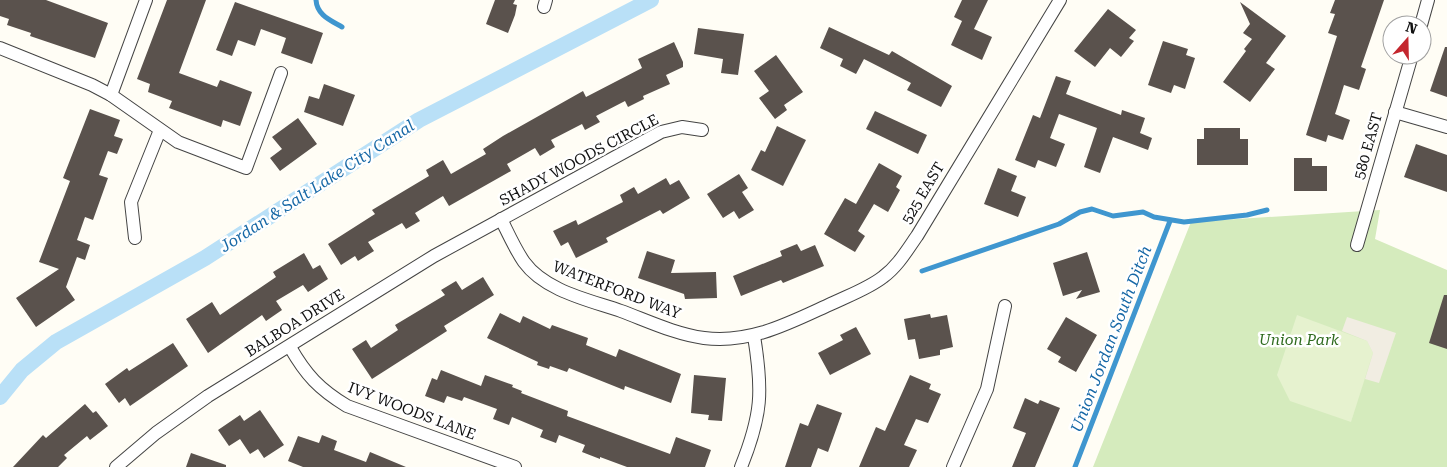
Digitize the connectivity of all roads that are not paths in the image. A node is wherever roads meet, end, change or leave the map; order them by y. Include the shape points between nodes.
1 (146, 0) edge
2 (1060, 0) edge
3 (1428, 0) edge
4 (1424, 15) edge
5 (0, 48) edge
6 (1409, 65) edge
7 (281, 73) dead end
8 (111, 95) junction
9 (1394, 112) junction
10 (1447, 127) edge
11 (160, 130) junction
12 (702, 130) dead end
13 (500, 219) junction
14 (135, 238) dead end
15 (1357, 245) dead end
16 (1005, 306) dead end
17 (754, 336) junction
18 (290, 347) junction
19 (116, 467) edge
20 (514, 467) edge
21 (742, 467) edge
22 (953, 467) edge

1 - 8 street
2 - 17 street, 525 EAST via 917,236 893,268 864,288 780,328
3 - 4 street
5 - 8 street
6 - 9 street, 580 EAST
7 - 11 street via 246,168 178,142
8 - 11 street
9 - 10 street
9 - 15 street, 580 EAST
11 - 14 street via 131,202
12 - 13 street, SHADY WOODS CIRCLE via 682,127 661,132
13 - 17 street, WATERFORD WAY via 525,263 550,285 679,332 704,338
13 - 18 street, BALBOA DRIVE via 434,256
16 - 22 street via 987,389
17 - 21 street via 760,386 759,414
18 - 19 street, BALBOA DRIVE via 208,396
18 - 20 street, IVY WOODS LANE via 310,379 347,406

